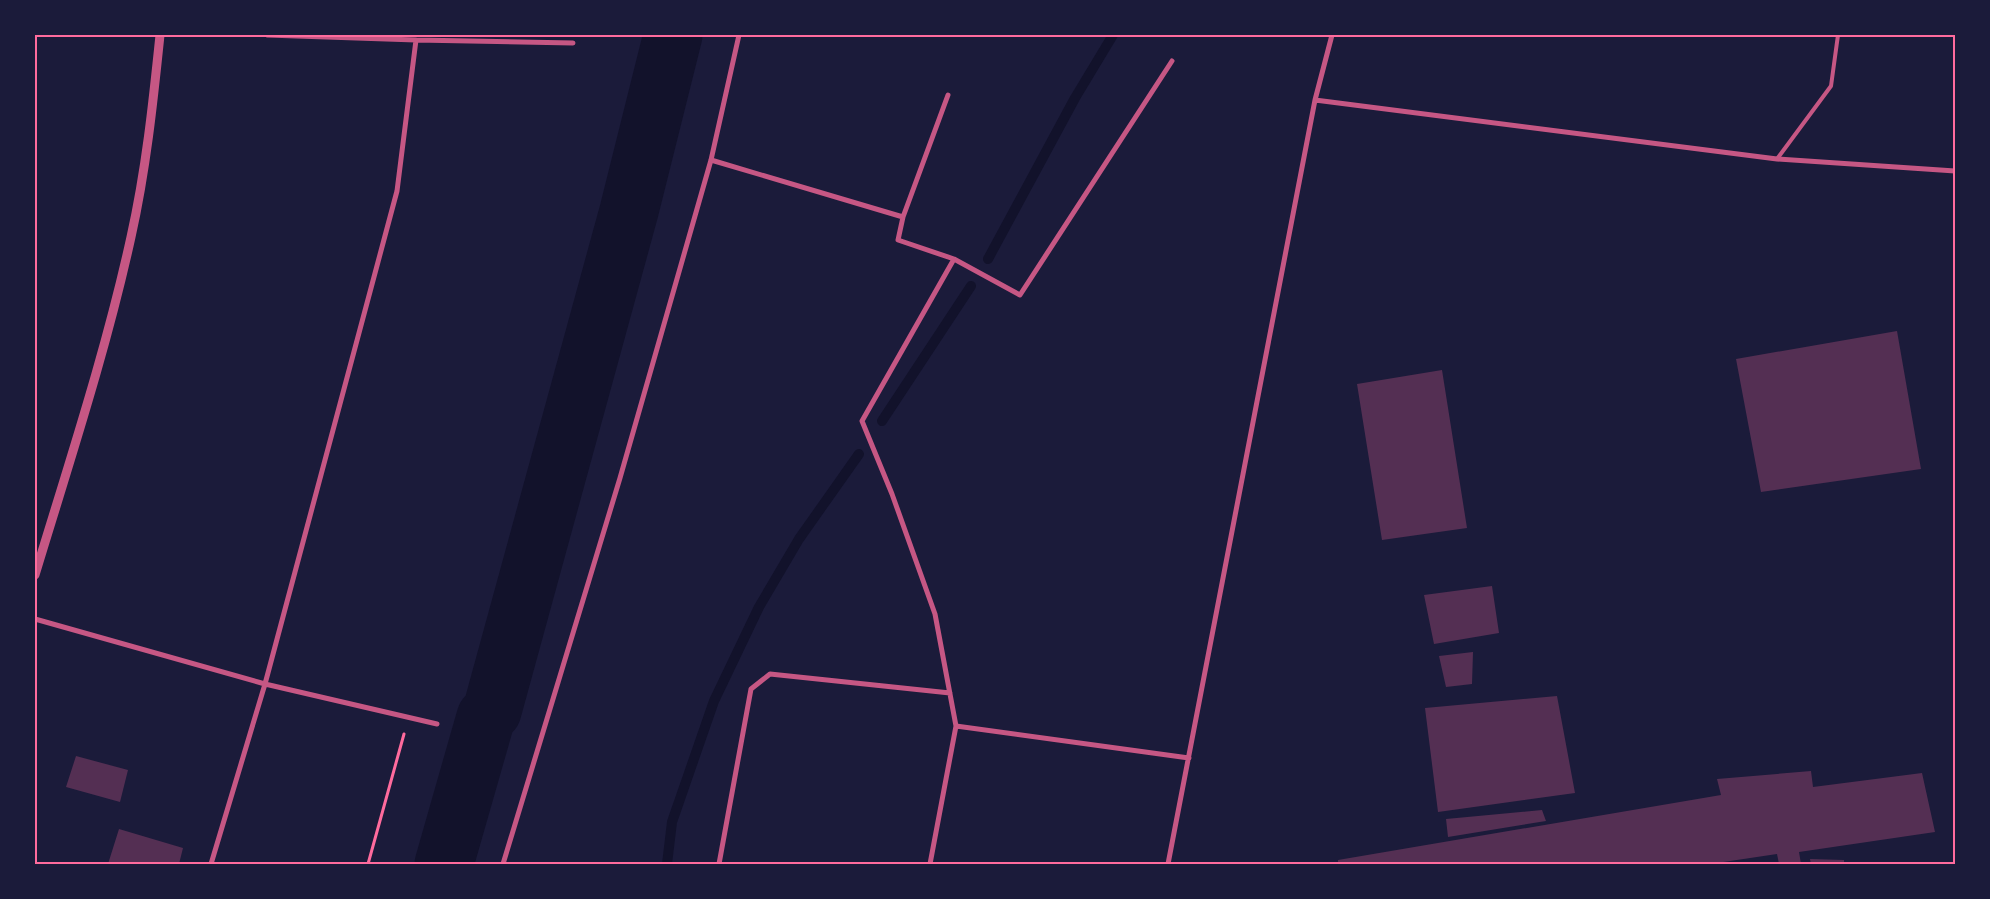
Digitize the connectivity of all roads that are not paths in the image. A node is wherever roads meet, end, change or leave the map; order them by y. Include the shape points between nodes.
1 (160, 35) edge
2 (267, 35) edge
3 (739, 35) edge
4 (1332, 35) edge
5 (1838, 35) edge
6 (416, 40) junction
7 (573, 43) dead end
8 (1172, 61) dead end
9 (948, 95) dead end
10 (1315, 100) junction
11 (1777, 159) junction
12 (711, 160) junction
13 (1955, 170) edge
14 (903, 218) junction
15 (954, 259) junction
16 (35, 575) edge
17 (35, 619) edge
18 (265, 684) junction
19 (950, 693) junction
20 (436, 724) dead end
21 (956, 726) junction
22 (1189, 758) junction
23 (211, 864) edge
24 (504, 864) edge
25 (719, 864) edge
26 (930, 864) edge
27 (1168, 864) edge

1 - 16 street via 152,115 131,236 94,381
2 - 6 street
3 - 12 street
4 - 10 street
5 - 11 lane via 1831,86
6 - 7 street
6 - 18 street via 397,191
8 - 15 street via 1020,295
9 - 14 street
10 - 11 street
10 - 22 street
11 - 13 street
12 - 14 street
12 - 24 street
14 - 15 street via 898,240
15 - 19 street via 862,421 935,614
17 - 18 street
18 - 20 street
18 - 23 street
19 - 21 street
19 - 25 street via 770,674 752,689
21 - 22 street
21 - 26 street
22 - 27 street

